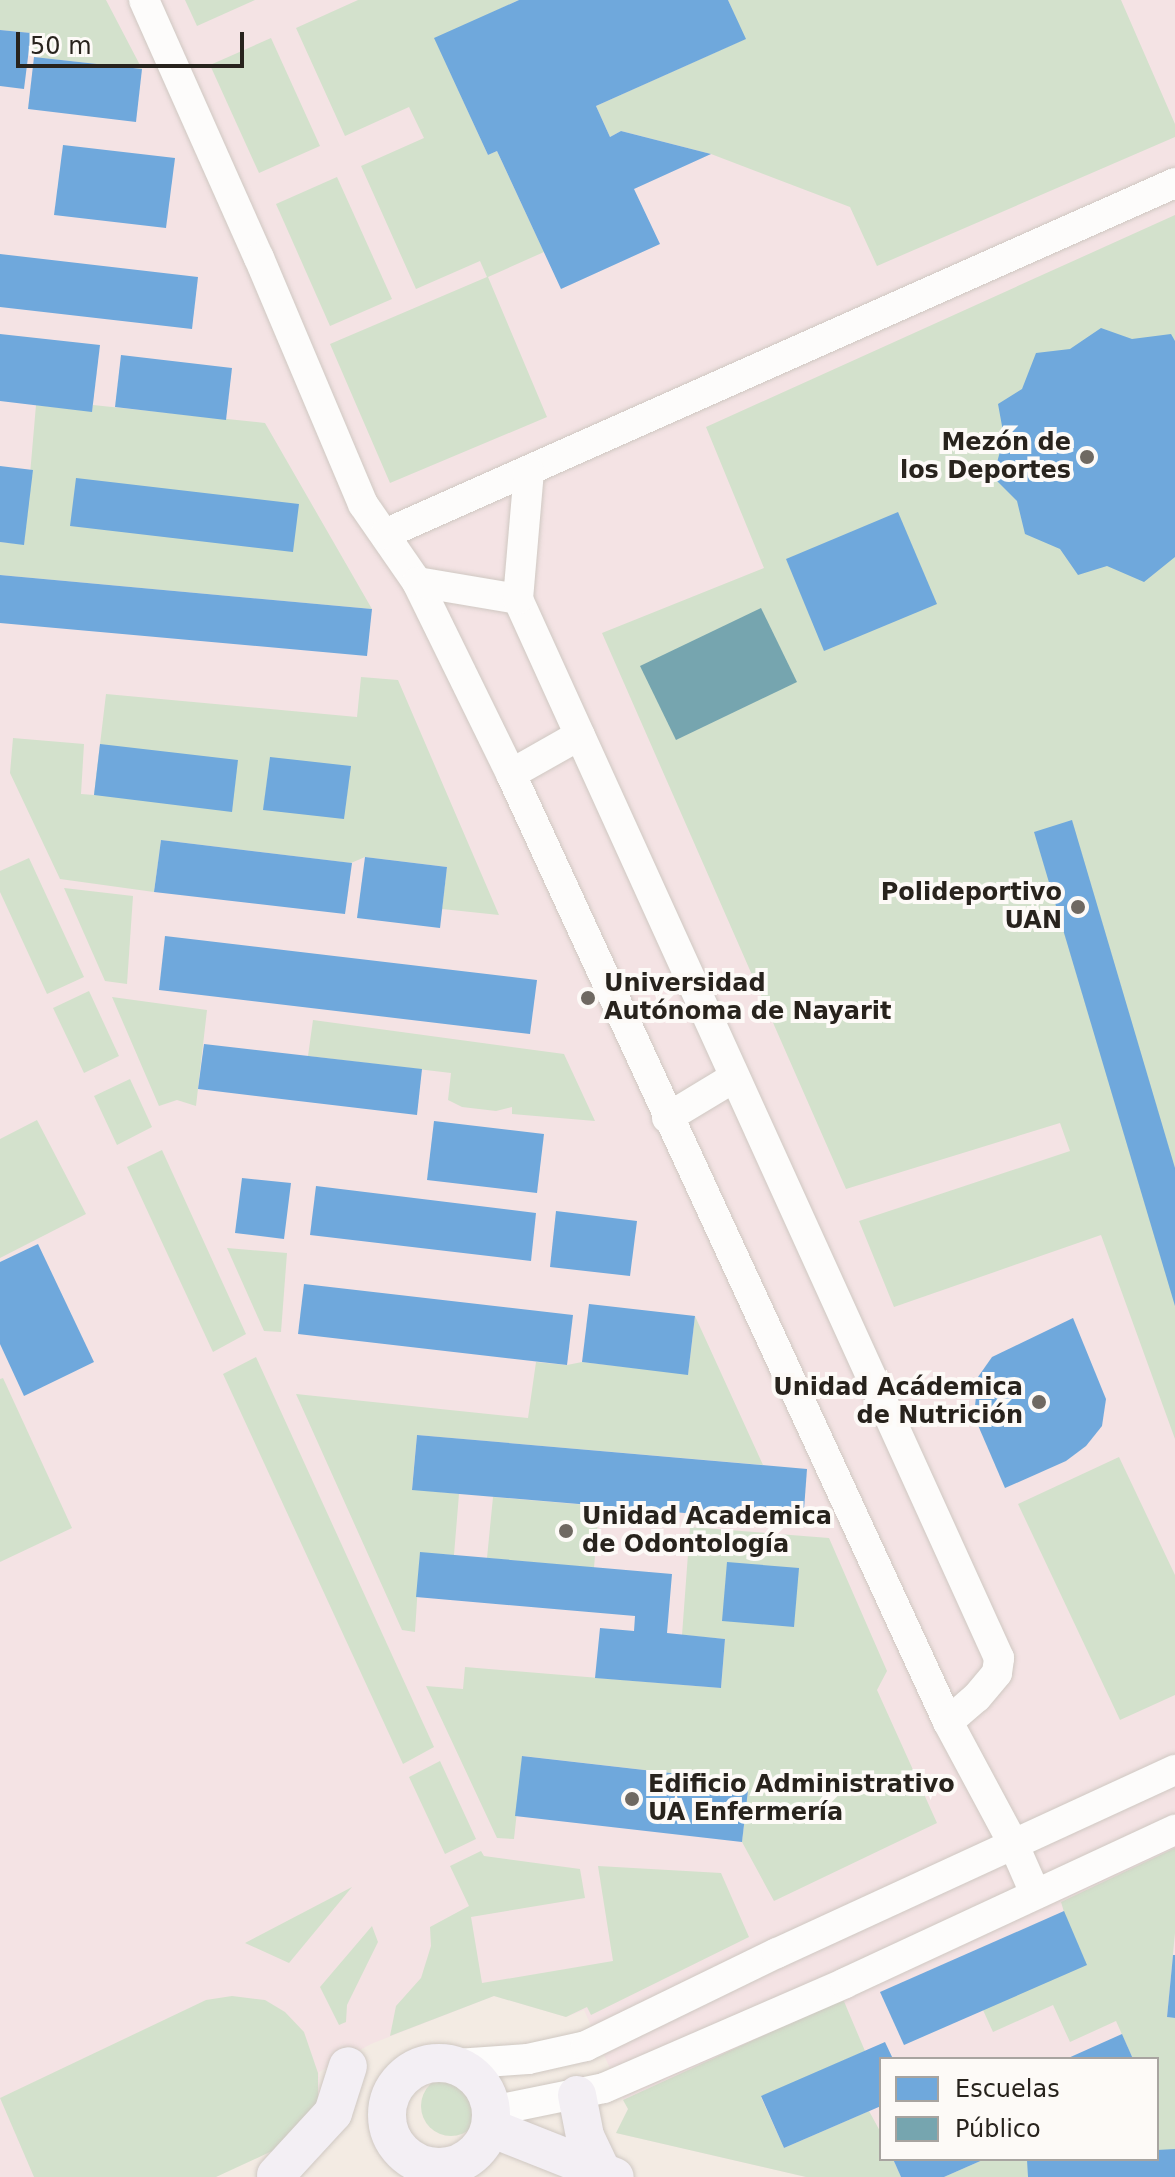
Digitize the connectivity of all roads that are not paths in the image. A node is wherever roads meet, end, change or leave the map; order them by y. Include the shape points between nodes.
1 (144, 0) edge
2 (1175, 183) edge
3 (529, 471) junction
4 (385, 534) junction
5 (417, 582) junction
6 (518, 599) junction
7 (580, 735) junction
8 (511, 774) junction
9 (735, 1077) junction
10 (667, 1118) junction
11 (948, 1722) junction
12 (1175, 1770) edge
13 (1175, 1830) edge
14 (1013, 1843) junction
15 (1035, 1893) junction
16 (457, 2064) junction
17 (348, 2066) dead end
18 (577, 2095) junction
19 (386, 2112) junction
20 (492, 2120) junction
21 (424, 2170) edge
22 (274, 2176) edge
23 (609, 2176) edge
24 (485, 2177) edge

1 - 4 street via 363,504
2 - 3 street
3 - 4 street
3 - 6 street
4 - 5 street
5 - 6 street
5 - 8 street
6 - 7 street
7 - 8 street
7 - 9 street
8 - 10 street
9 - 10 street
9 - 11 street via 999,1658 997,1673
10 - 11 street
11 - 14 street
12 - 14 street
13 - 15 street
14 - 15 street
14 - 16 street via 586,2046 528,2059
15 - 18 street via 845,1983
16 - 19 main road via 440,2062 408,2071 391,2093
16 - 20 main road via 482,2082
17 - 22 main road via 325,2125
18 - 20 street
18 - 23 main road via 585,2136
19 - 21 main road via 387,2127 402,2152
19 - 22 main road
20 - 21 main road via 481,2147 465,2160
20 - 23 main road
21 - 24 main road

